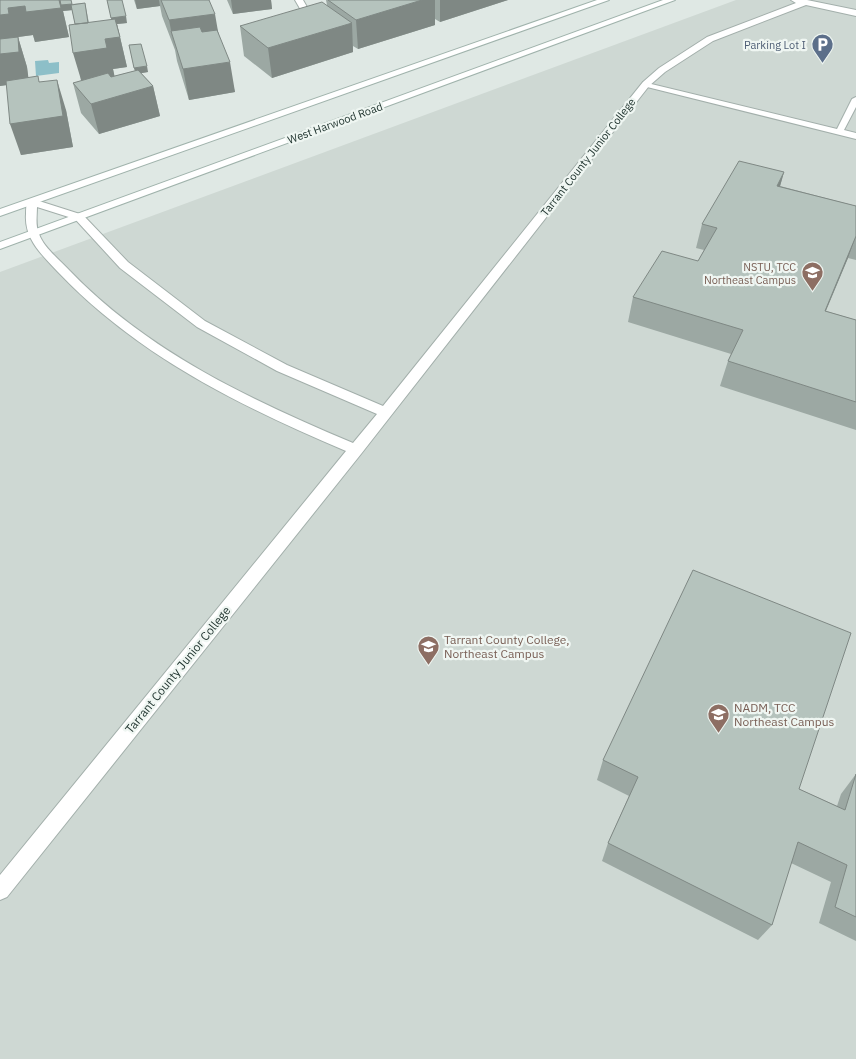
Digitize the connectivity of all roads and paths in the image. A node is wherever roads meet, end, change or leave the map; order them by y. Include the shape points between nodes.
1 (299, 0) edge
2 (605, 0) edge
3 (671, 0) edge
4 (798, 2) edge
5 (326, 11) edge
6 (856, 13) edge
7 (309, 17) junction
8 (300, 19) edge
9 (646, 84) junction
10 (856, 99) edge
11 (839, 132) junction
12 (856, 136) edge
13 (32, 202) junction
14 (0, 213) edge
15 (79, 217) junction
16 (32, 234) junction
17 (0, 246) edge
18 (386, 412) junction
19 (356, 450) junction
20 (0, 890) edge

1 - 7 lane
2 - 13 street
3 - 15 street, West Harwood Road
4 - 6 street, Tarrant County Junior College
4 - 9 street, Tarrant County Junior College via 710,39
5 - 7 lane
7 - 8 lane
9 - 11 lane
9 - 18 street, Tarrant County Junior College
10 - 11 lane
11 - 12 lane
13 - 14 street
13 - 15 street
13 - 16 street
15 - 16 street, West Harwood Road
15 - 18 street via 124,265 201,324 282,368
16 - 17 street, West Harwood Road
16 - 19 street via 80,288 166,356 249,403
18 - 19 street, Tarrant County Junior College
19 - 20 street, Tarrant County Junior College

